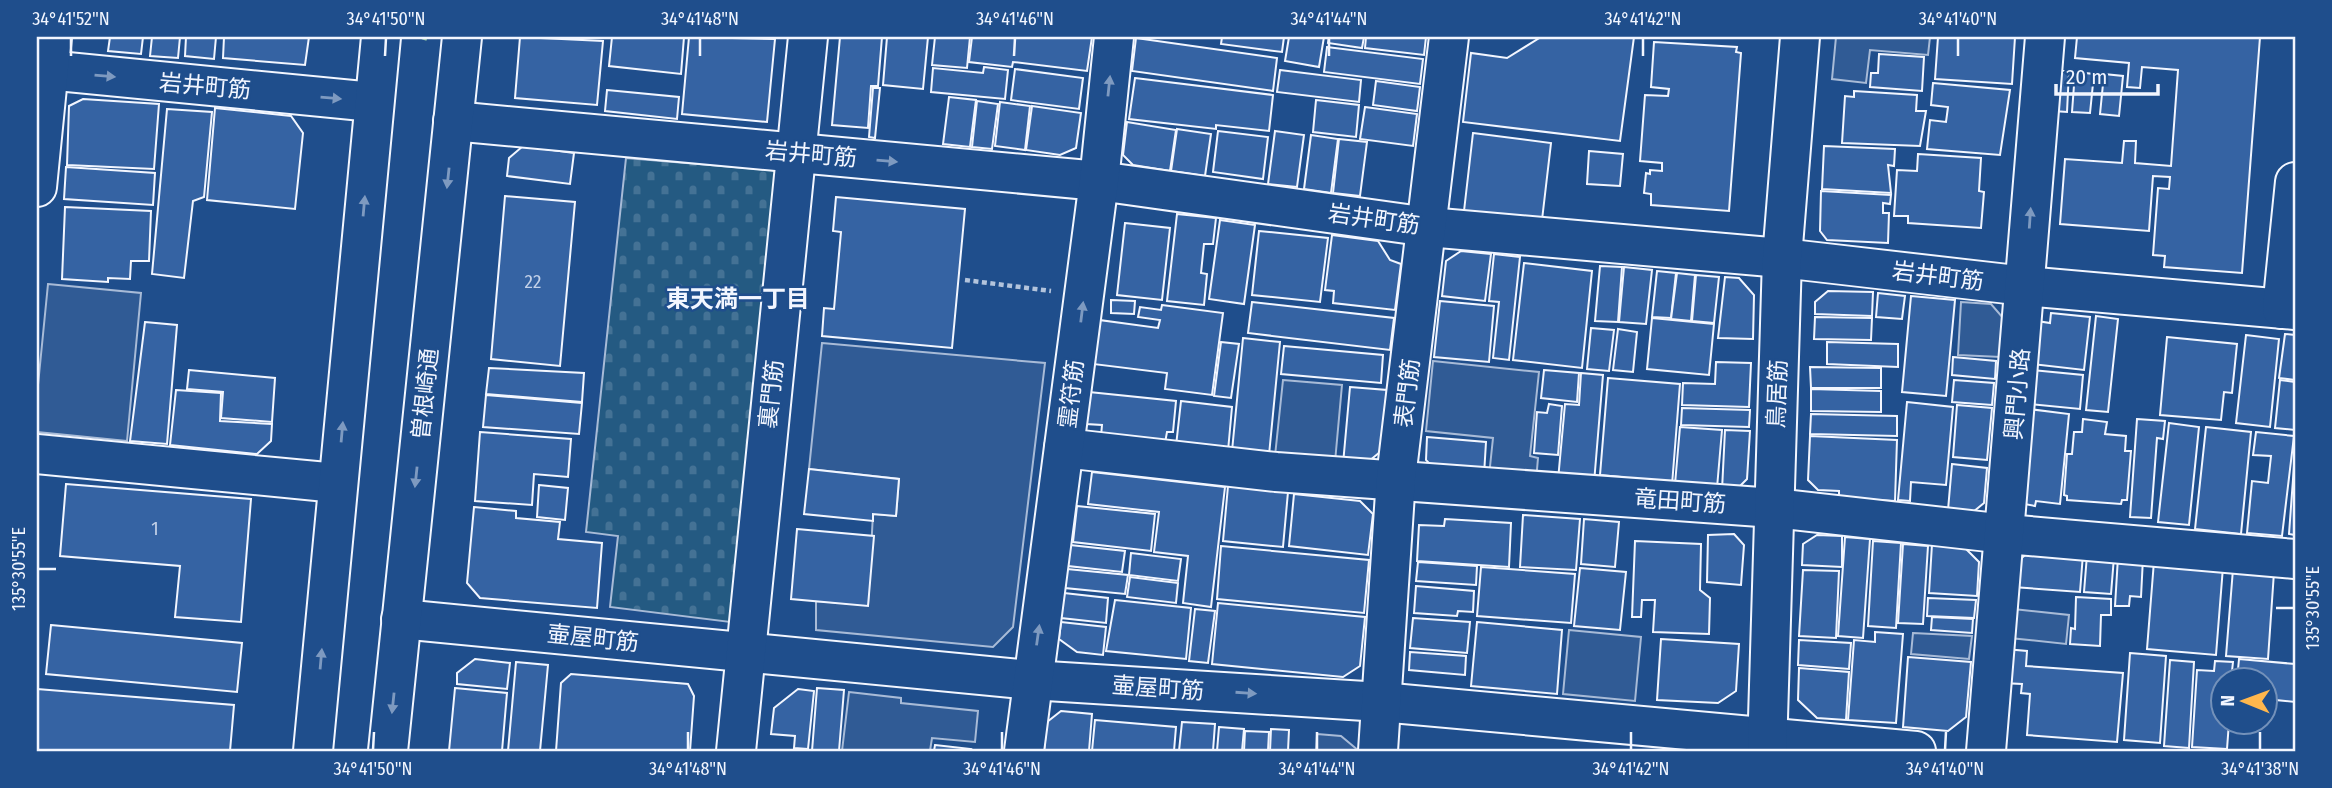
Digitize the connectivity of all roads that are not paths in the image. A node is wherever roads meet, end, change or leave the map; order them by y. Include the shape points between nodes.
1 (381, 37) edge
2 (462, 37) edge
3 (808, 37) edge
4 (1114, 37) edge
5 (1449, 37) edge
6 (1800, 37) edge
7 (2045, 37) edge
8 (46, 59) edge
9 (373, 102) junction
10 (453, 121) junction
11 (795, 152) junction
12 (1099, 181) junction
13 (2295, 182) edge
14 (37, 187) edge
15 (1428, 227) junction
16 (1782, 258) junction
17 (2025, 286) junction
18 (2289, 310) edge
19 (1064, 448) junction
20 (37, 454) edge
21 (1396, 478) junction
22 (337, 483) junction
23 (1774, 508) junction
24 (2006, 534) junction
25 (2295, 559) edge
26 (401, 619) junction
27 (746, 653) junction
28 (1031, 680) junction
29 (1381, 702) junction
30 (1767, 745) edge
31 (313, 751) edge
32 (388, 751) edge
33 (736, 751) edge
34 (1024, 751) edge
35 (1378, 751) edge
36 (1916, 751) edge
37 (1986, 751) edge

1 - 9 main road
2 - 10 main road, 曽根崎通
3 - 11 main road, 裏門筋
12 -> 4 main road, 霊符筋
5 - 15 main road, 表門筋
6 - 16 main road, 鳥居筋
17 -> 7 main road, 興門小路
8 -> 9 main road, 岩井町筋
8 - 14 main road
22 -> 9 main road
10 - 11 main road, 岩井町筋
10 -> 26 main road, 曽根崎通
11 -> 12 main road, 岩井町筋
11 - 27 main road, 裏門筋
12 - 15 main road, 岩井町筋
19 -> 12 main road, 霊符筋
13 - 18 main road
15 - 16 main road, 岩井町筋
15 - 21 main road, 表門筋
16 - 17 main road, 岩井町筋
16 - 23 main road, 鳥居筋
17 - 18 main road, 岩井町筋
17 - 24 main road, 興門小路
19 - 21 main road, 竜田町筋 via 1276,472
28 -> 19 main road, 霊符筋
20 - 22 main road
21 - 23 main road, 竜田町筋
21 - 29 main road, 表門筋
31 -> 22 main road
23 - 24 main road, 竜田町筋
23 - 30 main road, 鳥居筋
24 - 25 main road, 竜田町筋
24 - 37 main road, 興門小路
26 - 27 main road, 壷屋町筋
26 -> 32 main road, 曽根崎通
27 - 28 main road, 壷屋町筋
27 - 33 main road, 裏門筋
28 -> 29 main road, 壷屋町筋
28 - 34 main road, 霊符筋
29 - 30 main road, 壷屋町筋
29 - 35 main road, 表門筋
30 - 36 main road, 壷屋町筋

